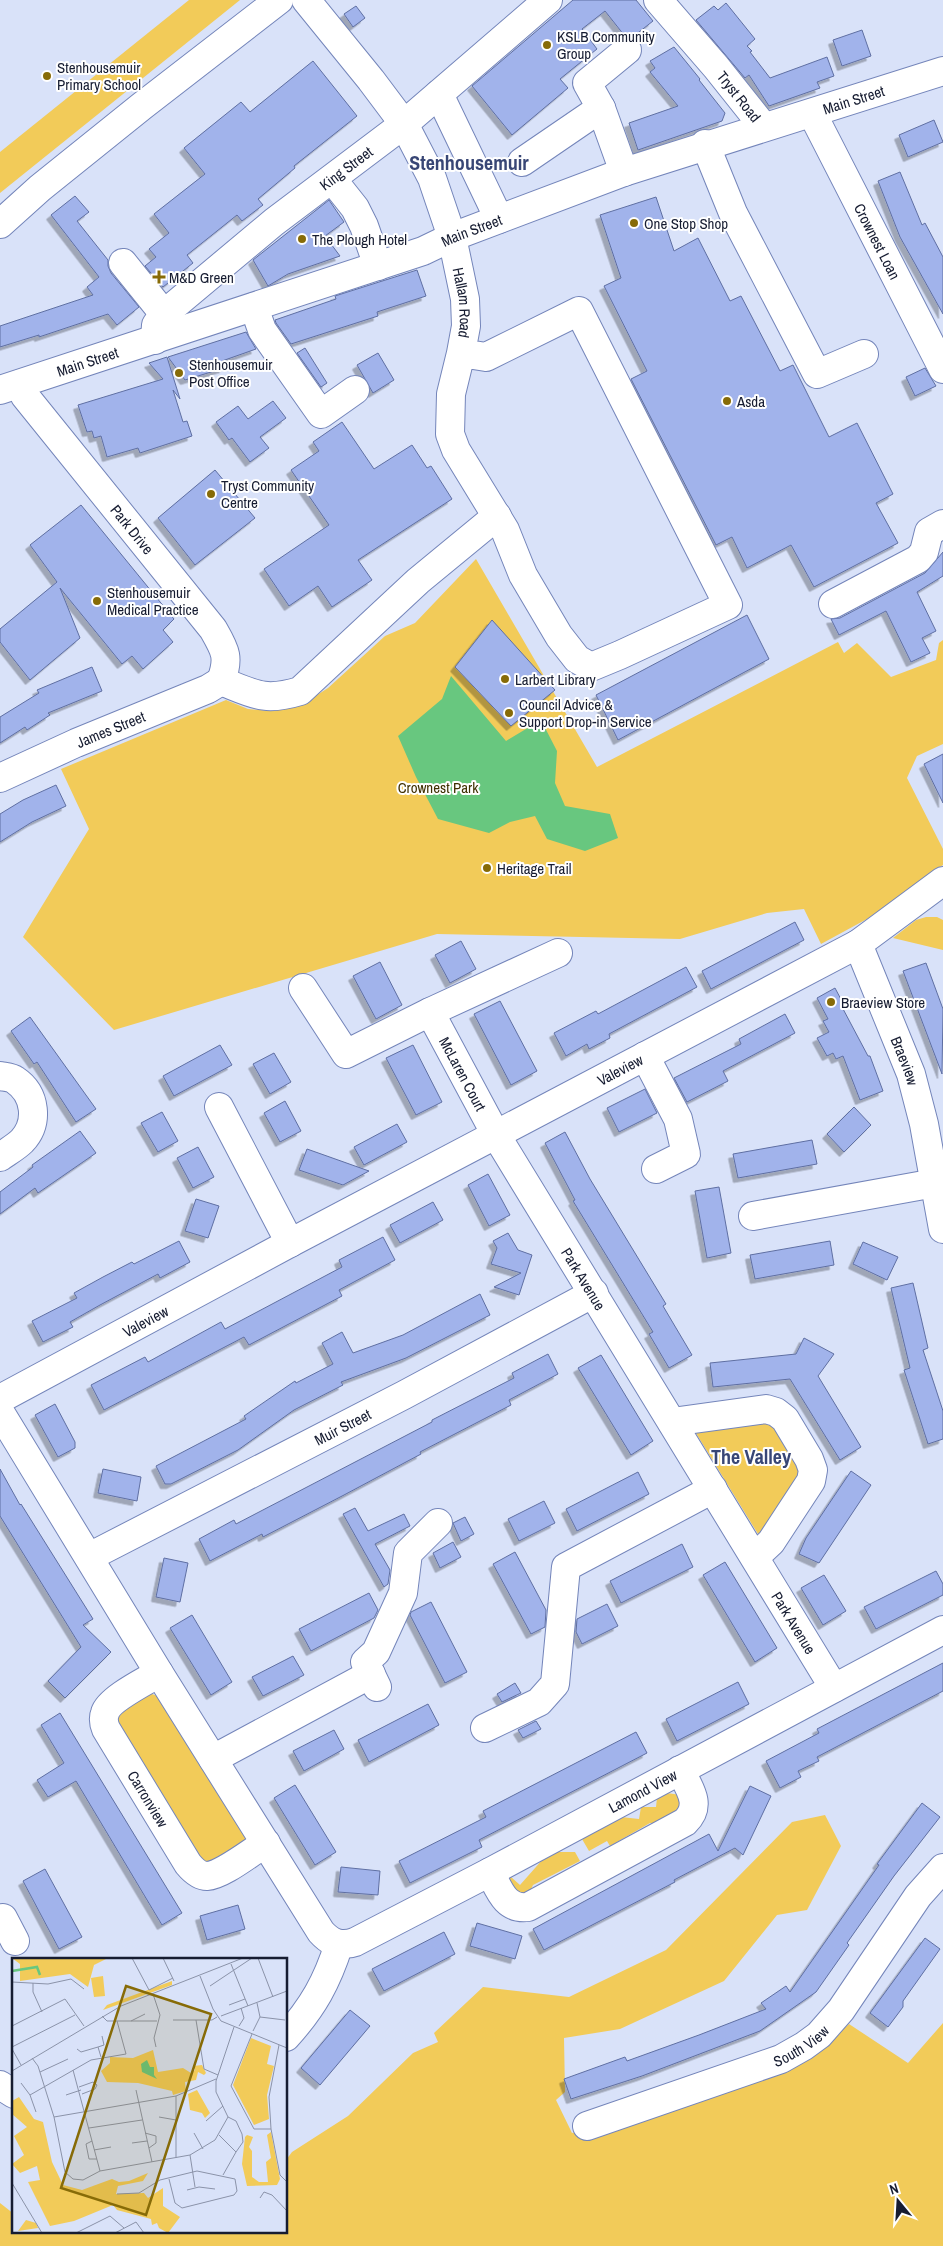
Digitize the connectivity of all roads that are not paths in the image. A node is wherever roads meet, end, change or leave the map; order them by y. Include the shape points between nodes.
1 (279, 0) edge
2 (306, 0) edge
3 (548, 0) edge
4 (658, 0) edge
5 (627, 50) dead end
6 (943, 71) edge
7 (439, 94) junction
8 (601, 108) junction
9 (812, 113) junction
10 (404, 124) junction
11 (763, 126) junction
12 (706, 144) junction
13 (522, 162) dead end
14 (624, 172) junction
15 (332, 179) junction
16 (499, 219) junction
17 (0, 224) edge
18 (452, 237) junction
19 (123, 263) dead end
20 (378, 266) junction
21 (254, 307) junction
22 (164, 314) junction
23 (155, 340) junction
24 (462, 353) junction
25 (864, 354) dead end
26 (943, 370) edge
27 (10, 387) edge
28 (355, 390) dead end
29 (497, 516) junction
30 (943, 524) edge
31 (833, 604) dead end
32 (220, 681) junction
33 (0, 778) edge
34 (940, 889) edge
35 (858, 944) junction
36 (558, 953) dead end
37 (303, 988) dead end
38 (430, 1012) junction
39 (645, 1056) junction
40 (0, 1076) edge
41 (218, 1107) dead end
42 (496, 1135) junction
43 (0, 1157) edge
44 (656, 1169) dead end
45 (935, 1184) junction
46 (753, 1216) dead end
47 (943, 1230) edge
48 (290, 1243) junction
49 (594, 1293) junction
50 (0, 1399) edge
51 (0, 1412) edge
52 (672, 1422) junction
53 (713, 1489) junction
54 (438, 1523) dead end
55 (89, 1556) junction
56 (755, 1557) junction
57 (943, 1630) edge
58 (159, 1673) junction
59 (834, 1688) junction
60 (485, 1728) dead end
61 (213, 1759) junction
62 (680, 1770) junction
63 (266, 1843) junction
64 (943, 1868) edge
65 (490, 1872) junction
66 (339, 1944) junction
67 (288, 2034) edge
68 (0, 2085) edge
69 (12, 2093) edge
70 (599, 2127) dead end

1 - 17 street via 40,188
2 - 10 street, Hallam Road
3 - 7 street, King Street
4 - 11 street, Tryst Road
5 - 8 street via 587,83
6 - 9 street, Main Street
7 - 10 street, King Street
7 - 16 street
8 - 13 street
8 - 14 street
9 - 11 street, Main Street
9 - 26 street, Crownest Loan
10 - 15 street, King Street
10 - 18 street, Hallam Road via 432,178
11 - 12 street, Main Street
12 - 14 street, Main Street
12 - 25 street via 733,213 817,374
14 - 16 street, Main Street
15 - 20 street via 355,208
15 - 22 street, King Street via 274,222
16 - 18 street, Main Street
18 - 20 street, Main Street
18 - 24 street, Hallam Road via 465,299
19 - 22 street
20 - 21 street, Main Street
21 - 23 street, Main Street
21 - 28 street via 262,330 321,414
22 - 23 street, King Street via 156,325
23 - 27 street, Main Street
24 - 29 street, Hallam Road via 450,394 450,434 456,450
24 - 29 street, Hallam Road via 486,357 579,311 728,605 591,667 577,659 559,636 523,575
27 - 32 street, Park Drive via 31,403 213,628 224,647 226,666
29 - 32 street via 418,581 300,692 278,698 260,696
30 - 31 street via 929,532 924,552 918,559
32 - 33 street, James Street
34 - 35 street, Valeview
35 - 39 street, Valeview
35 - 45 street, Braeview via 911,1074
36 - 38 street
37 - 38 street via 346,1054
38 - 42 street, McLaren Court
39 - 42 street, Valeview
39 - 44 street via 678,1119 686,1154
40 - 43 street via 14,1079 25,1089 32,1100 33,1112 32,1124 22,1140
41 - 48 street
42 - 48 street, Valeview
42 - 49 street, Park Avenue
45 - 46 street
45 - 47 street, Braeview
48 - 50 street, Valeview
49 - 52 street, Park Avenue
49 - 55 street, Muir Street via 404,1395
51 - 55 street
52 - 53 street, Park Avenue
52 - 56 street via 766,1409 785,1419 809,1460 813,1470 811,1481 771,1542
53 - 56 street, Park Avenue
53 - 60 street via 566,1567 555,1684 539,1702
54 - 61 street via 408,1553 403,1593 376,1652 365,1662 374,1680
55 - 58 street
56 - 59 street, Park Avenue
57 - 59 street, Lamond View
58 - 61 street
58 - 63 street, Carronview via 113,1702 104,1713 104,1720 106,1729 188,1864 200,1875 217,1874
59 - 62 street, Lamond View
61 - 63 street
62 - 65 street, Lamond View
62 - 65 street via 694,1800 691,1816 685,1822 528,1907 513,1907 506,1902
63 - 66 street via 321,1932 329,1941
64 - 70 street, South View via 918,1896 841,2010 819,2035 781,2059
65 - 66 street, Lamond View via 355,1942
66 - 67 street via 325,1984
68 - 69 street

